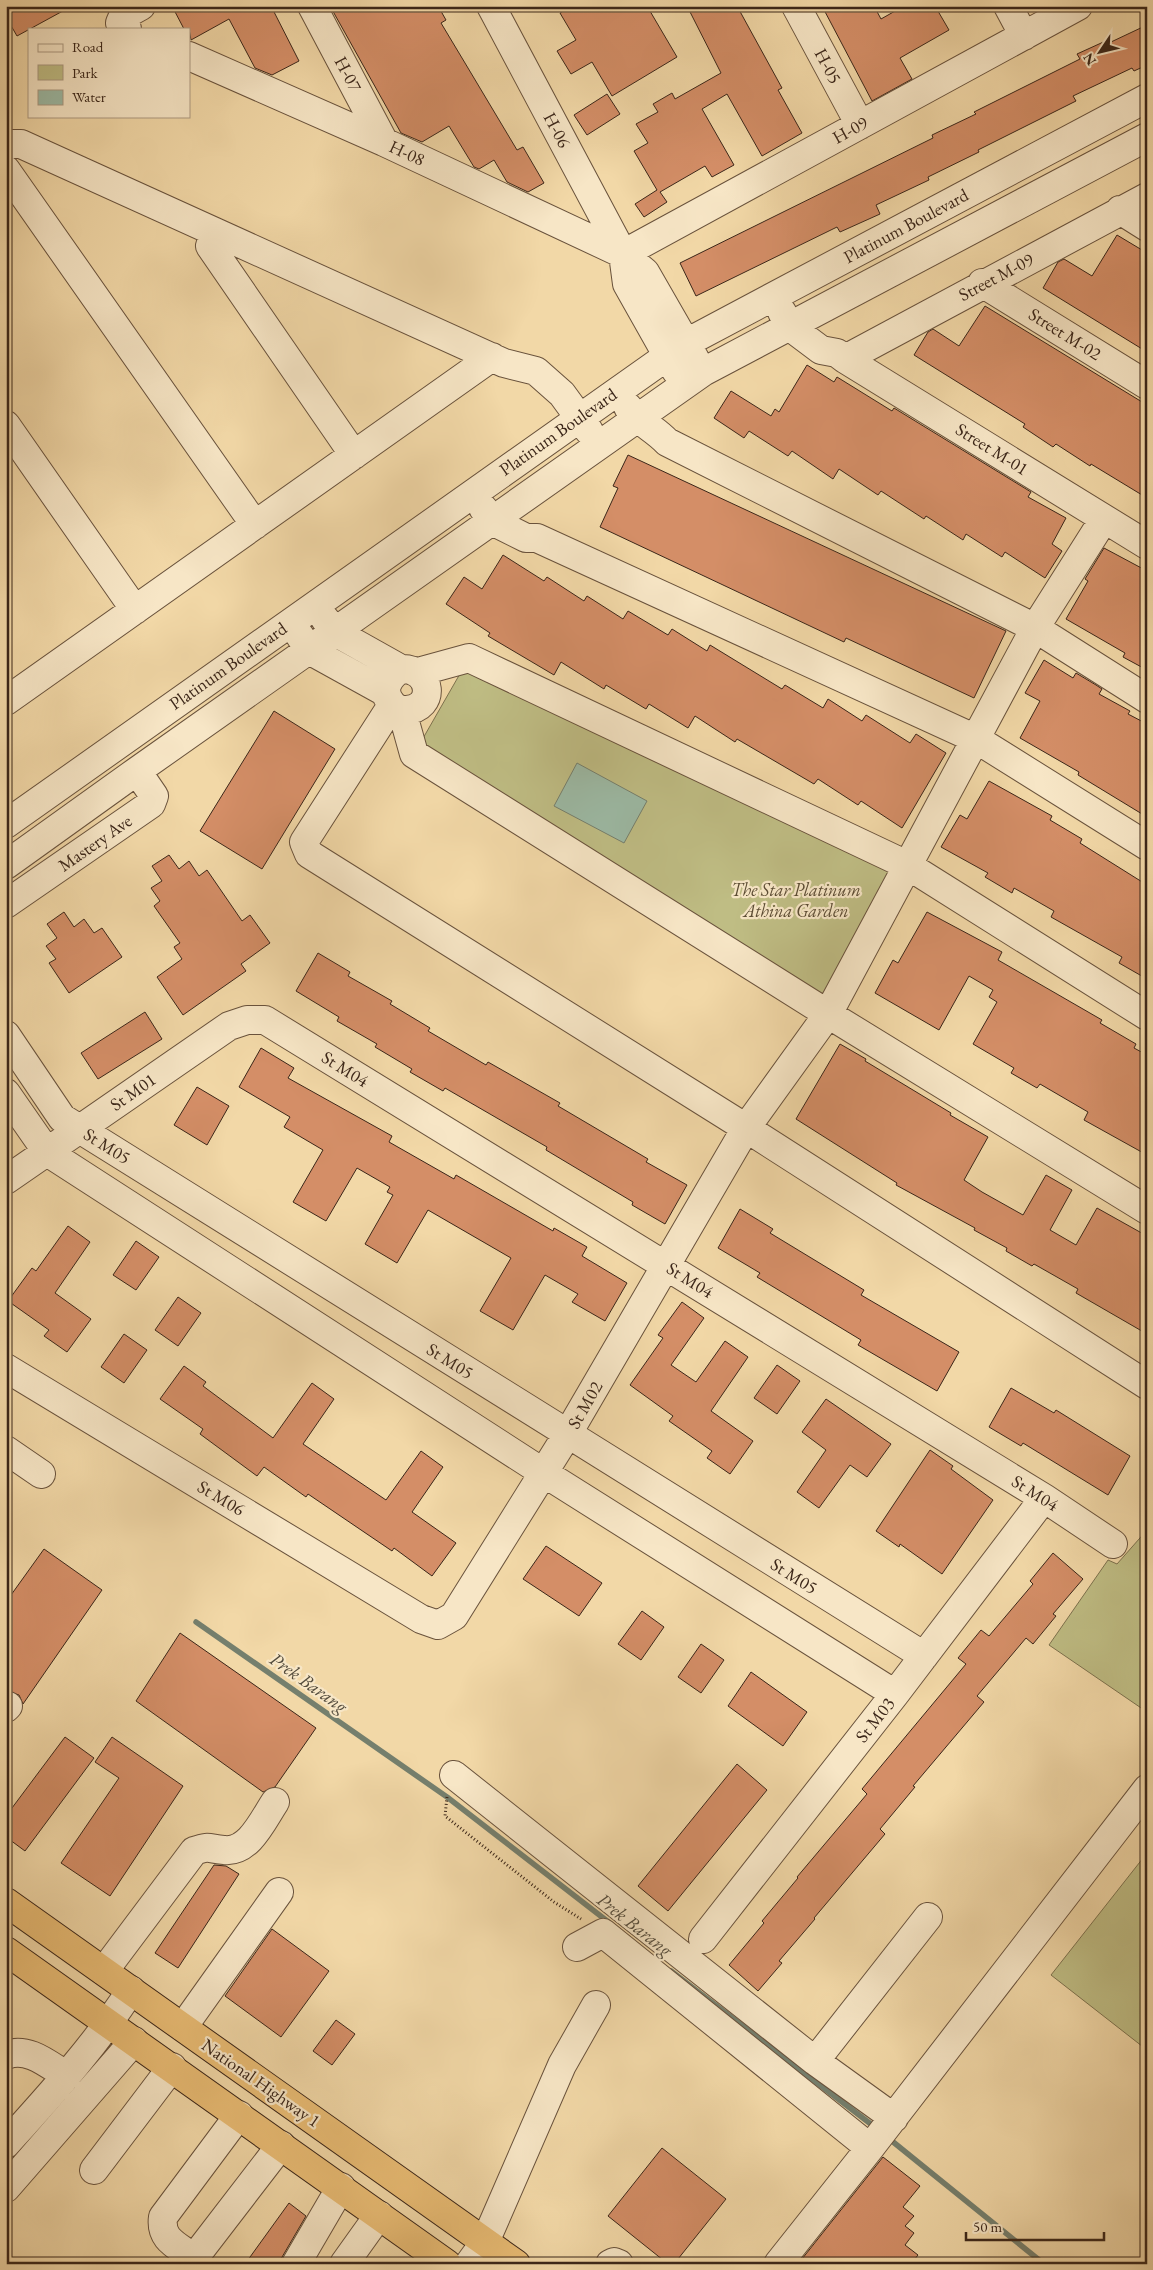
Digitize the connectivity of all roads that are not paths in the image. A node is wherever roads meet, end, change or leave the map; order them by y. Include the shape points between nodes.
1 (141, 6) edge
2 (312, 6) edge
3 (491, 6) edge
4 (796, 6) edge
5 (1008, 6) edge
6 (1078, 6) edge
7 (123, 26) edge
8 (1024, 36) junction
9 (190, 56) edge
10 (1147, 98) edge
11 (860, 125) junction
12 (1147, 137) edge
13 (384, 142) junction
14 (6, 144) edge
15 (6, 170) edge
16 (1147, 196) edge
17 (1120, 210) junction
18 (1147, 227) edge
19 (214, 232) junction
20 (623, 254) junction
21 (982, 283) junction
22 (779, 293) junction
23 (795, 324) junction
24 (676, 349) junction
25 (841, 356) junction
26 (498, 360) junction
27 (694, 379) junction
28 (1147, 385) edge
29 (611, 395) junction
30 (572, 422) junction
31 (630, 424) junction
32 (6, 425) edge
33 (592, 451) junction
34 (354, 455) junction
35 (477, 490) junction
36 (497, 518) junction
37 (1104, 518) junction
38 (255, 525) junction
39 (1147, 545) edge
40 (315, 604) junction
41 (135, 610) junction
42 (290, 622) junction
43 (1035, 628) junction
44 (335, 632) junction
45 (309, 650) junction
46 (409, 671) junction
47 (8, 695) edge
48 (1147, 699) edge
49 (393, 703) junction
50 (976, 739) junction
51 (137, 771) junction
52 (6, 824) edge
53 (1147, 846) edge
54 (6, 865) edge
55 (907, 865) junction
56 (6, 904) edge
57 (828, 1014) junction
58 (1147, 1016) edge
59 (265, 1020) joint
60 (6, 1036) edge
61 (6, 1093) edge
62 (746, 1128) junction
63 (79, 1129) junction
64 (47, 1152) junction
65 (6, 1180) edge
66 (1147, 1210) edge
67 (666, 1266) junction
68 (6, 1368) edge
69 (1147, 1385) edge
70 (567, 1435) junction
71 (6, 1450) edge
72 (544, 1473) junction
73 (41, 1474) dead end
74 (1044, 1498) junction
75 (1113, 1544) dead end
76 (438, 1625) joint
77 (924, 1656) junction
78 (895, 1694) junction
79 (454, 1775) road end
80 (1147, 1789) edge
81 (275, 1802) dead end
82 (279, 1892) dead end
83 (6, 1902) edge
84 (928, 1917) dead end
85 (703, 1939) dead end
86 (577, 1947) dead end
87 (6, 1951) edge
88 (104, 1971) junction
89 (131, 1990) junction
90 (596, 2005) dead end
91 (110, 2024) junction
92 (183, 2027) junction
93 (134, 2041) junction
94 (6, 2055) edge
95 (815, 2061) junction
96 (172, 2067) junction
97 (67, 2076) junction
98 (261, 2083) junction
99 (239, 2115) junction
100 (882, 2133) junction
101 (6, 2144) edge
102 (281, 2145) junction
103 (94, 2170) dead end
104 (341, 2187) junction
105 (6, 2188) edge
106 (379, 2215) junction
107 (485, 2242) junction
108 (187, 2259) edge
109 (296, 2264) edge
110 (344, 2264) edge
111 (447, 2264) edge
112 (469, 2264) edge
113 (516, 2264) edge
114 (610, 2264) edge
115 (619, 2264) edge
116 (778, 2264) edge

1 - 7 street via 123,16
2 - 13 street, H-07
3 - 20 street, H-06
4 - 11 street, H-05
5 - 8 street
6 - 8 street, H-09
8 - 11 street, H-09
9 - 13 street, H-08
10 - 22 street, Platinum Boulevard
11 - 20 street, H-09
12 - 23 street, Platinum Boulevard
13 - 20 street, H-08
14 - 19 street via 21,144
15 - 38 street
16 - 17 street, Street M-09
17 - 18 street
17 - 21 street, Street M-09
19 - 26 street
19 - 34 street via 210,246
20 - 24 street via 627,284
21 - 25 street, Street M-09
21 - 28 street, Street M-02
22 - 23 street
22 - 24 street, Platinum Boulevard
23 - 25 street, Street M-01 via 821,350
23 - 27 street, Platinum Boulevard
24 - 27 street
24 - 29 street, Platinum Boulevard
25 - 37 street, Street M-01
26 - 30 street via 548,406
26 - 34 street
27 - 31 street, Platinum Boulevard
29 - 30 street, Platinum Boulevard
29 - 31 street
30 - 33 street
30 - 35 street, Platinum Boulevard
31 - 33 street, Platinum Boulevard
31 - 43 street via 648,441 667,442
32 - 41 street
33 - 36 street, Platinum Boulevard
34 - 38 street
35 - 36 street
35 - 40 street, Platinum Boulevard
36 - 44 street, Platinum Boulevard
36 - 50 street via 531,530 537,538
37 - 39 street, Street M-01
37 - 43 street, St M02
38 - 41 street
40 - 42 street, Platinum Boulevard
40 - 44 street
41 - 47 street
42 - 45 street
42 - 52 street, Platinum Boulevard
43 - 48 street
43 - 50 street, St M02
44 - 45 street, Platinum Boulevard
44 - 46 street
45 - 49 street
45 - 51 street, Platinum Boulevard
46 - 49 street via 392,674 387,682
46 - 49 street via 425,681 427,692 423,703 414,710
46 - 55 street via 469,658
49 - 57 street via 414,754
49 - 62 street via 304,842 309,854
50 - 53 street
50 - 55 street, St M02
51 - 54 street, Platinum Boulevard
51 - 56 street, Mastery Ave via 154,796 151,804
55 - 57 street, St M02
55 - 58 street
57 - 62 street, St M02
57 - 66 street
59 - 63 street, St M01 via 247,1020 229,1026
59 - 67 street, St M04
60 - 63 street, St M05 via 62,1118
61 - 64 street
62 - 67 street, St M02
62 - 69 street
63 - 64 street, St M01
63 - 70 street, St M05
64 - 65 street, St M01
64 - 72 street
67 - 70 street, St M02
67 - 74 street, St M04
68 - 76 street, St M06 via 421,1619
70 - 72 street, St M02
70 - 77 street, St M05
71 - 73 street
72 - 76 street, St M02 via 454,1616
72 - 78 street
74 - 75 street, St M04
74 - 77 street, St M03
77 - 78 street, St M03
78 - 85 street, St M03
79 - 95 street
80 - 100 street
81 - 88 street via 250,1840 236,1850 207,1846 194,1851
82 - 92 street
83 - 88 highway, National Highway 1
84 - 95 street
86 - 100 street via 603,1933
87 - 91 highway
88 - 89 highway, National Highway 1
89 - 91 street
89 - 92 highway, National Highway 1
90 - 107 street via 562,2065
91 - 93 highway
91 - 97 street
92 - 98 highway, National Highway 1
93 - 96 highway
93 - 105 street
94 - 97 street via 15,2051 28,2052
95 - 100 street
96 - 99 highway
96 - 103 street
97 - 101 street
98 - 99 highway
98 - 107 highway, National Highway 1
99 - 102 highway
99 - 108 street via 163,2217 162,2227 167,2239
100 - 116 street
102 - 104 highway
102 - 108 street via 198,2254
104 - 106 highway
104 - 109 street
106 - 110 street
106 - 111 highway
107 - 112 street
107 - 113 highway, National Highway 1
114 - 115 street

